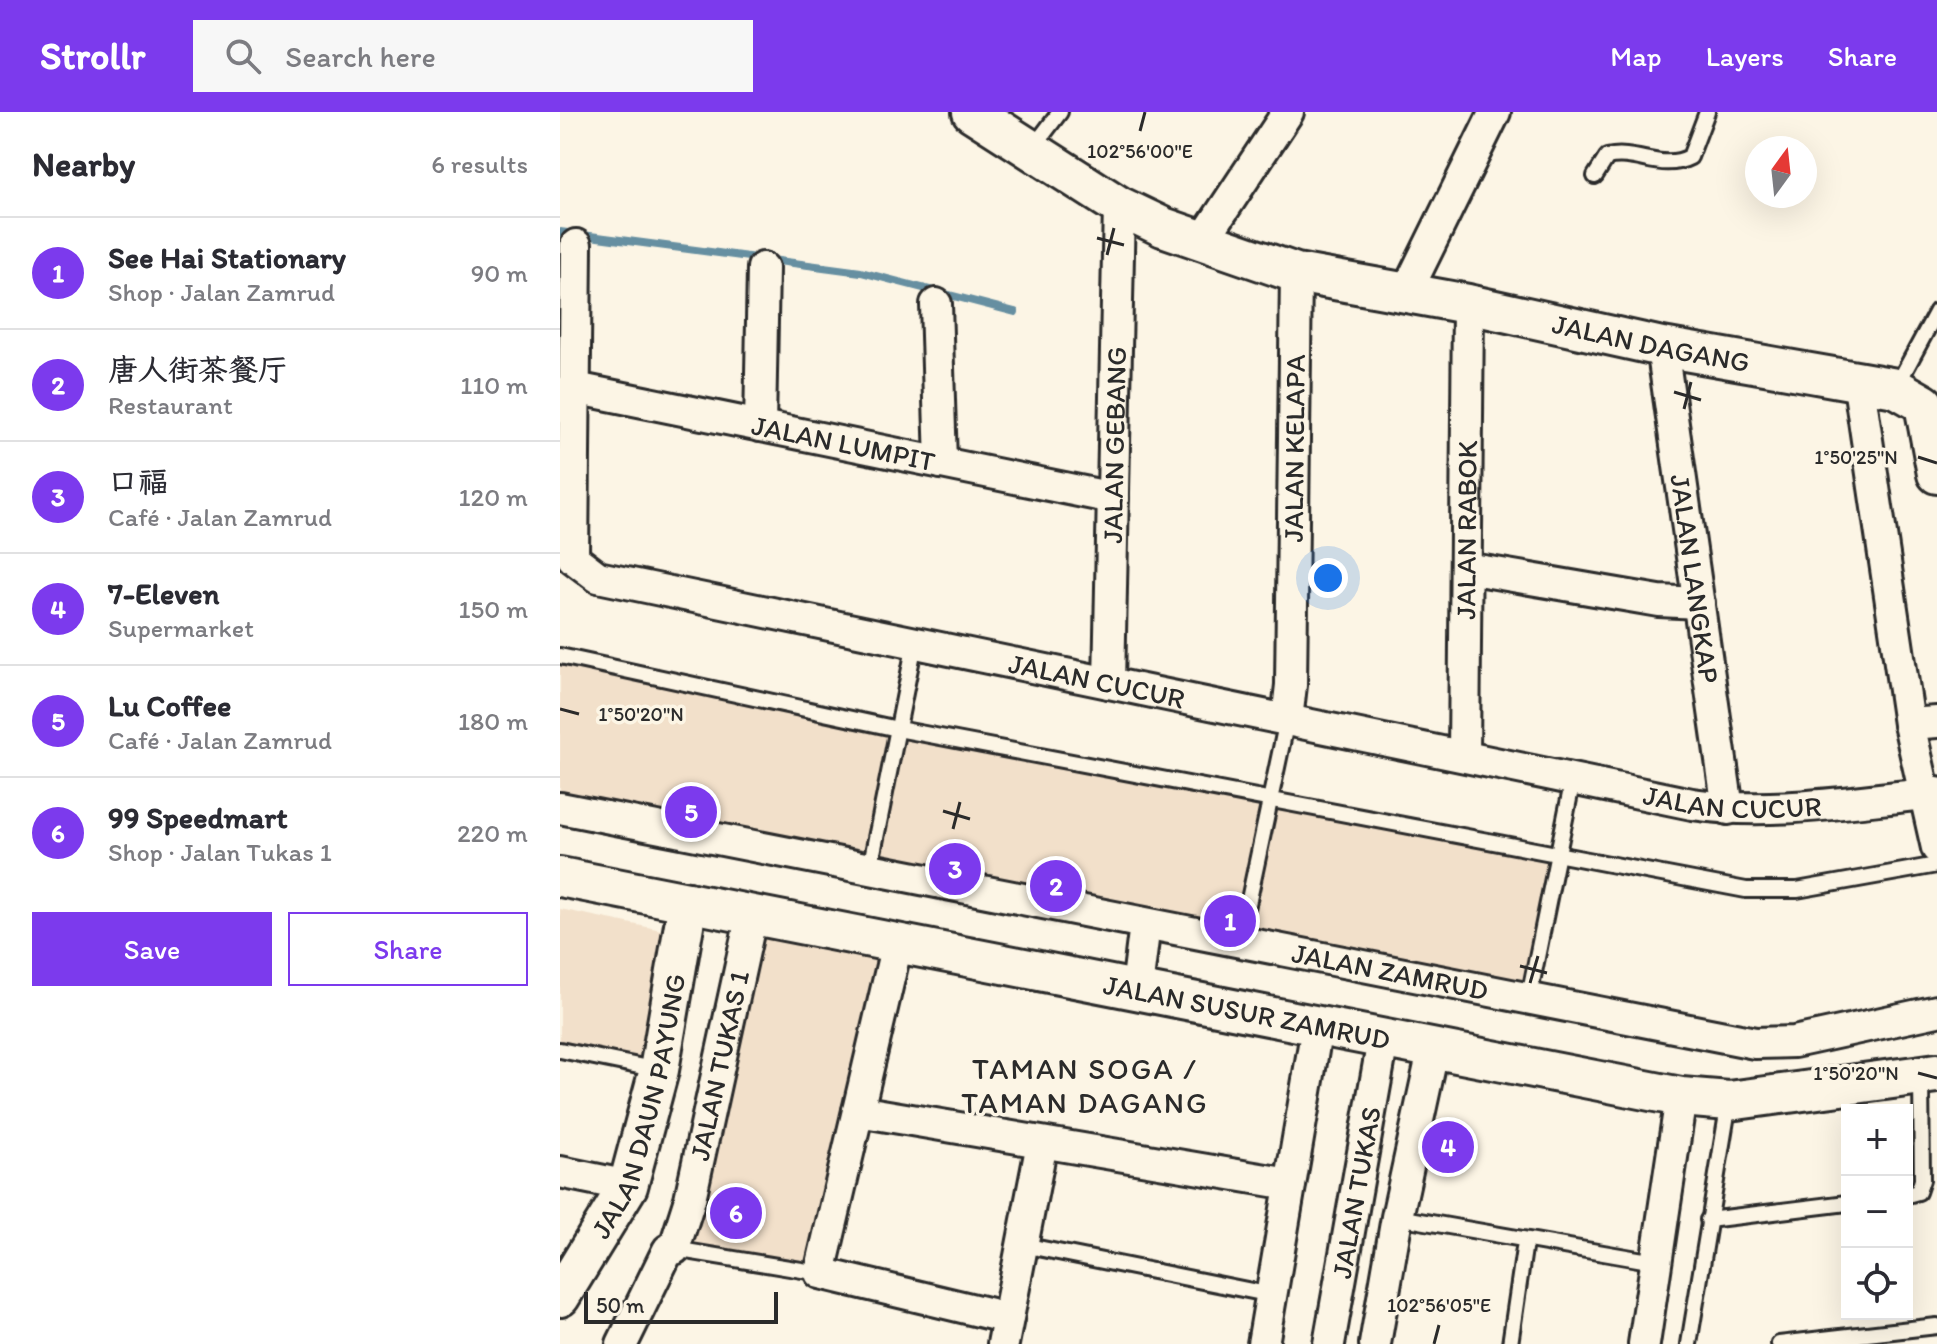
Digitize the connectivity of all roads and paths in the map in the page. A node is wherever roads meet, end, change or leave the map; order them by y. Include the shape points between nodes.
1 (972, 112) edge
2 (1060, 112) edge
3 (1288, 112) edge
4 (1495, 112) edge
5 (1707, 112) edge
6 (1031, 149) junction
7 (1595, 176) dead end
8 (1119, 206) junction
9 (1202, 242) junction
10 (576, 245) dead end
11 (763, 268) dead end
12 (1296, 273) junction
13 (1406, 293) junction
14 (936, 304) dead end
15 (1468, 304) junction
16 (1937, 311) edge
17 (1662, 347) junction
18 (1858, 379) junction
19 (575, 388) junction
20 (1896, 388) junction
21 (760, 426) junction
22 (941, 463) junction
23 (1937, 474) edge
24 (1113, 498) junction
25 (1466, 568) junction
26 (1699, 603) junction
27 (915, 643) junction
28 (560, 656) edge
29 (1109, 683) junction
30 (1287, 720) junction
31 (1923, 723) edge
32 (898, 729) junction
33 (1464, 756) junction
34 (1573, 779) junction
35 (1931, 793) edge
36 (1270, 799) junction
37 (560, 808) edge
38 (1728, 809) junction
39 (1937, 848) edge
40 (1557, 856) junction
41 (1937, 865) edge
42 (870, 868) junction
43 (560, 877) edge
44 (688, 902) junction
45 (752, 914) junction
46 (1145, 924) junction
47 (1240, 943) junction
48 (897, 944) junction
49 (1137, 988) junction
50 (1529, 997) junction
51 (1937, 1011) edge
52 (1317, 1027) junction
53 (1383, 1040) junction
54 (560, 1050) edge
55 (1433, 1051) junction
56 (659, 1070) junction
57 (1929, 1074) edge
58 (1681, 1097) junction
59 (1729, 1101) junction
60 (858, 1111) junction
61 (1042, 1143) junction
62 (560, 1172) edge
63 (1290, 1184) junction
64 (628, 1186) junction
65 (1913, 1193) edge
66 (1841, 1204) edge
67 (1397, 1217) junction
68 (1708, 1220) junction
69 (1525, 1242) junction
70 (1023, 1245) junction
71 (674, 1249) junction
72 (1655, 1262) junction
73 (820, 1273) junction
74 (1272, 1295) junction
75 (560, 1297) edge
76 (1937, 1326) edge
77 (1006, 1331) edge
78 (1852, 1340) edge
79 (622, 1344) edge
80 (1263, 1344) edge
81 (1329, 1344) edge
82 (1375, 1344) edge
83 (1510, 1344) edge
84 (1644, 1344) edge
85 (1689, 1344) edge
86 (1779, 1344) edge

1 - 6 street, JALAN DAGANG
2 - 6 lane
3 - 9 street
4 - 13 street
5 - 7 lane via 1690,157 1659,164 1621,153 1607,157
6 - 8 street, JALAN DAGANG
8 - 9 street, JALAN DAGANG
8 - 24 street, JALAN GEBANG
9 - 12 street, JALAN DAGANG
10 - 19 street, JALAN CUCUR
11 - 21 street
12 - 13 street, JALAN DAGANG
12 - 30 street, JALAN KELAPA
13 - 15 street, JALAN DAGANG
14 - 22 street
15 - 17 street, JALAN DAGANG
15 - 25 street, JALAN RABOK
16 - 20 lane
17 - 18 street, JALAN DAGANG
17 - 26 street, JALAN LANGKAP
18 - 20 street, JALAN DAGANG
18 - 31 street
19 - 21 street, JALAN LUMPIT
19 - 27 street, JALAN CUCUR via 573,558 598,577
20 - 23 street via 1924,404
21 - 22 street, JALAN LUMPIT
22 - 24 street, JALAN LUMPIT
24 - 29 street, JALAN GEBANG
25 - 26 street
25 - 33 street, JALAN RABOK
26 - 38 street, JALAN LANGKAP
27 - 29 street, JALAN CUCUR
27 - 32 lane
28 - 32 lane
29 - 30 street, JALAN CUCUR
30 - 33 street, JALAN CUCUR
30 - 36 lane
31 - 35 street
32 - 36 lane
32 - 42 lane
33 - 34 street, JALAN CUCUR
34 - 38 street, JALAN CUCUR
34 - 40 lane
35 - 38 street, JALAN CUCUR
35 - 39 street
36 - 40 lane
36 - 47 lane
37 - 42 street, JALAN ZAMRUD
40 - 41 lane via 1746,890 1797,890
40 - 50 lane
42 - 46 street, JALAN ZAMRUD
43 - 44 street, JALAN SUSUR ZAMRUD
44 - 45 street, JALAN SUSUR ZAMRUD
44 - 56 street, JALAN DAUN PAYUNG
45 - 48 street, JALAN SUSUR ZAMRUD
45 - 71 street, JALAN TUKAS 1 via 690,1199
46 - 47 street, JALAN ZAMRUD
46 - 49 street
47 - 50 street, JALAN ZAMRUD
48 - 49 street, JALAN SUSUR ZAMRUD
48 - 60 street
49 - 52 street, JALAN SUSUR ZAMRUD
50 - 51 street, JALAN ZAMRUD via 1755,1043 1794,1042
52 - 53 street, JALAN SUSUR ZAMRUD
52 - 63 street
53 - 55 street, JALAN SUSUR ZAMRUD
53 - 81 street, JALAN TUKAS
54 - 56 lane
55 - 58 street, JALAN SUSUR ZAMRUD
55 - 67 street
56 - 64 street, JALAN DAUN PAYUNG
57 - 59 street, JALAN SUSUR ZAMRUD
57 - 65 lane via 1922,1180
58 - 59 street, JALAN SUSUR ZAMRUD
58 - 72 street
59 - 68 lane
60 - 61 street
60 - 73 street
61 - 63 street
61 - 70 street
62 - 64 street
63 - 74 street
64 - 75 street, JALAN DAUN PAYUNG
66 - 68 lane
67 - 69 lane
67 - 82 street
68 - 85 lane
69 - 72 lane
69 - 83 lane
70 - 74 lane
70 - 77 street
71 - 73 lane
71 - 79 street, JALAN TUKAS 1 via 668,1250
72 - 84 street
73 - 77 street
74 - 80 street
76 - 78 lane
78 - 86 lane

